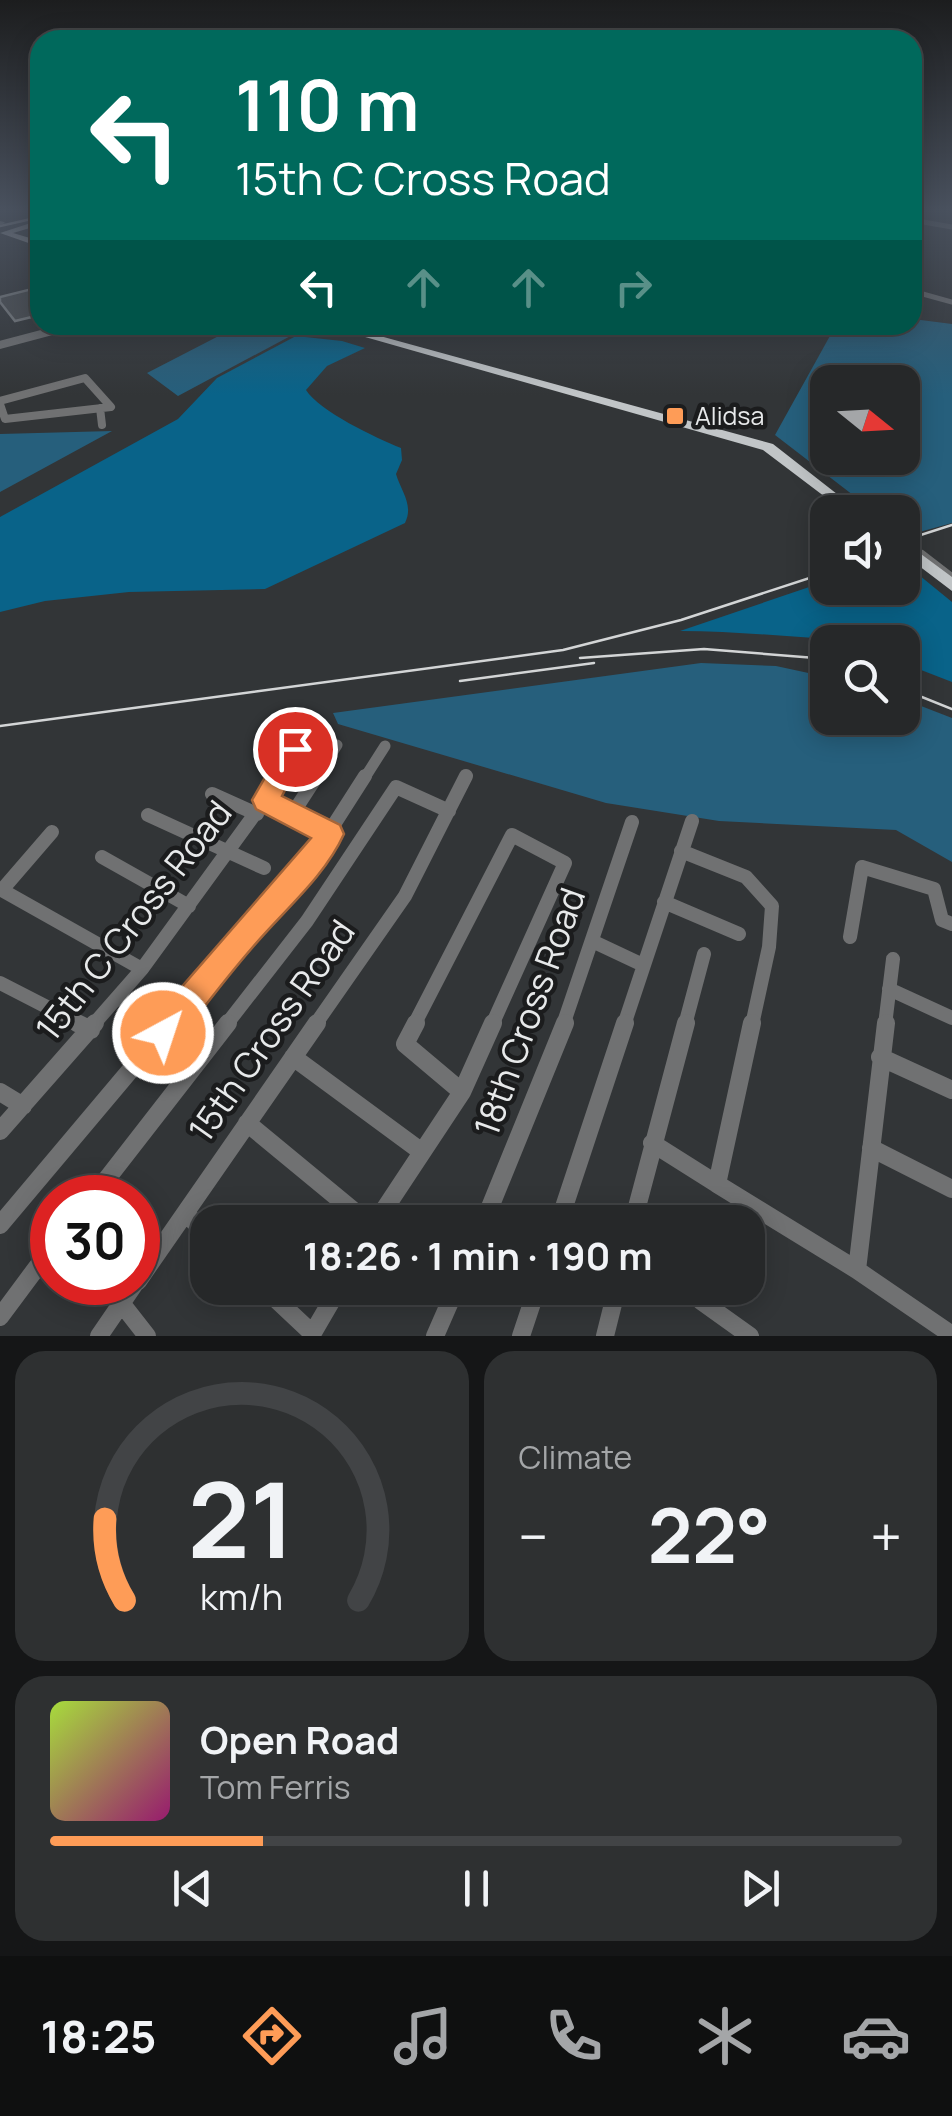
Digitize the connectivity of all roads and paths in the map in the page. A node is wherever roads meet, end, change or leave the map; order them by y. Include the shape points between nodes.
1 (922, 294) edge
2 (952, 302) edge
3 (38, 335) edge
4 (364, 335) edge
5 (382, 335) edge
6 (0, 345) edge
7 (0, 403) edge
8 (100, 408) junction
9 (102, 425) dead end
10 (836, 495) joint
11 (921, 554) dead end
12 (920, 561) edge
13 (952, 584) edge
14 (337, 745) dead end
15 (385, 746) dead end
16 (295, 749) dead end
17 (466, 776) dead end
18 (212, 794) dead end
19 (261, 807) junction
20 (449, 811) junction
21 (294, 813) junction
22 (148, 814) dead end
23 (692, 821) dead end
24 (632, 822) dead end
25 (52, 832) dead end
26 (330, 834) junction
27 (231, 851) junction
28 (681, 852) junction
29 (102, 858) dead end
30 (264, 868) dead end
31 (1, 889) edge
32 (664, 902) junction
33 (189, 906) junction
34 (952, 924) edge
35 (740, 934) dead end
36 (850, 937) dead end
37 (592, 941) junction
38 (704, 954) dead end
39 (894, 959) dead end
40 (644, 966) junction
41 (142, 969) junction
42 (0, 982) edge
43 (890, 989) junction
44 (952, 1018) edge
45 (91, 1030) junction
46 (880, 1056) junction
47 (293, 1057) junction
48 (952, 1090) edge
49 (0, 1092) edge
50 (462, 1092) junction
51 (23, 1106) junction
52 (247, 1123) junction
53 (0, 1131) edge
54 (652, 1143) junction
55 (871, 1148) junction
56 (422, 1152) junction
57 (110, 1175) edge
58 (717, 1184) junction
59 (952, 1189) edge
60 (346, 1205) edge
61 (387, 1205) edge
62 (491, 1205) edge
63 (565, 1205) edge
64 (636, 1205) edge
65 (186, 1214) junction
66 (190, 1218) edge
67 (0, 1225) edge
68 (160, 1250) edge
69 (858, 1270) junction
70 (30, 1277) edge
71 (121, 1305) edge
72 (123, 1305) edge
73 (281, 1305) edge
74 (329, 1305) edge
75 (449, 1305) edge
76 (532, 1305) edge
77 (613, 1305) edge
78 (707, 1305) edge
79 (0, 1316) edge
80 (312, 1335) edge
81 (952, 1335) edge
82 (98, 1336) edge
83 (147, 1336) edge
84 (436, 1336) edge
85 (521, 1336) edge
86 (605, 1336) edge
87 (750, 1336) edge

1 - 2 street
3 - 6 street
4 - 10 highway via 746,440 786,458
5 - 10 highway via 757,438 790,455
7 - 8 street via 5,419
7 - 8 street via 86,378 111,406
8 - 9 street
11 - 13 street
12 - 13 highway
14 - 21 street
15 - 26 street
16 - 19 street
17 - 20 street, 15th Cross Road
18 - 19 street
19 - 21 street, 15th C Cross Road
19 - 27 street, 15th C Cross Road
20 - 47 street, 15th Cross Road via 405,896
20 - 57 street via 396,786 306,921
21 - 26 street, 15th C Cross Road
22 - 27 street
23 - 28 street
24 - 37 street, 18th Cross Road
25 - 31 street
26 - 67 street
27 - 30 street
27 - 33 street, 15th C Cross Road
28 - 32 street
28 - 58 street via 746,878 772,906 769,947
29 - 33 street
31 - 41 street
32 - 35 street
32 - 40 street
33 - 41 street, 15th C Cross Road
34 - 36 street via 942,920 934,889 862,866
37 - 40 street
37 - 62 street, 18th Cross Road
38 - 54 street
39 - 43 street
40 - 63 street
41 - 45 street, 15th C Cross Road
42 - 45 street
43 - 44 street
43 - 46 street
45 - 51 street, 15th C Cross Road
46 - 48 street
46 - 55 street
47 - 52 street, 15th Cross Road
47 - 56 street
49 - 51 street
50 - 50 street via 404,1044 512,835 565,863
50 - 56 street
51 - 53 street, 15th C Cross Road
52 - 60 street
52 - 65 street, 15th Cross Road
54 - 58 street
54 - 64 street
55 - 59 street
55 - 69 street
56 - 61 street
58 - 69 street
65 - 66 street
65 - 68 street, 15th Cross Road
69 - 81 street
70 - 79 street
71 - 82 street, 15th Cross Road
72 - 83 street
73 - 80 street
74 - 80 street
75 - 84 street
76 - 85 street
77 - 86 street
78 - 87 street

